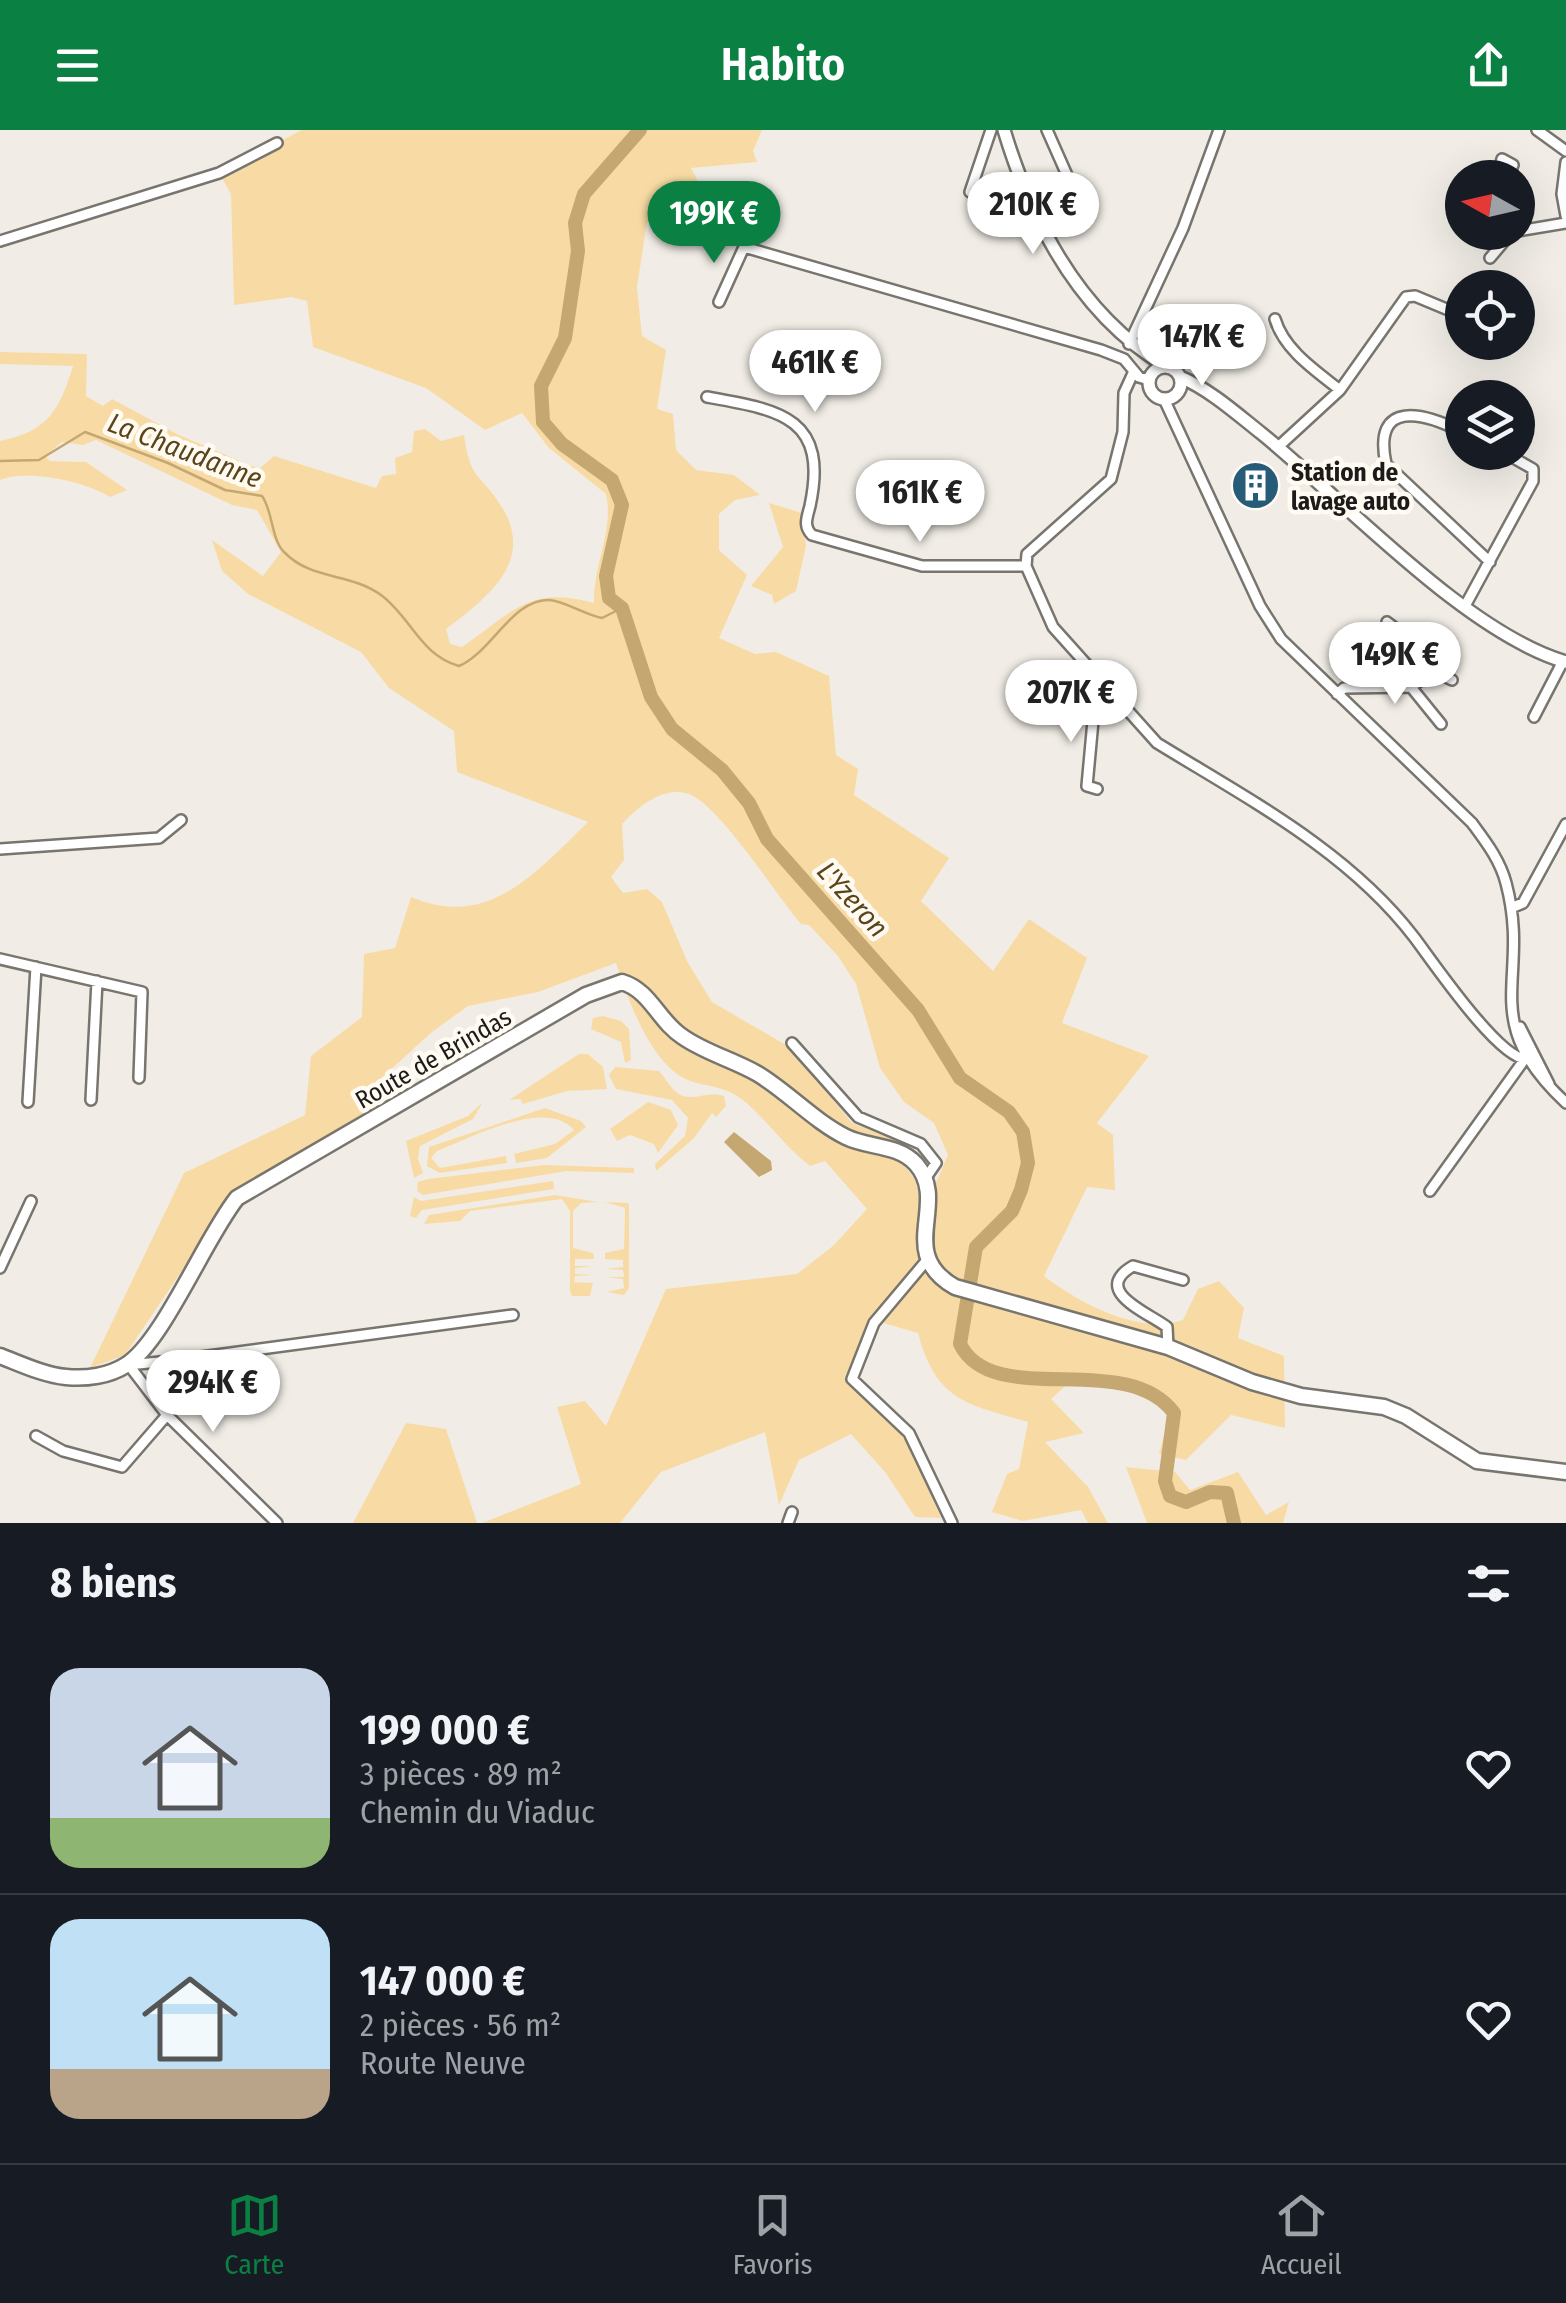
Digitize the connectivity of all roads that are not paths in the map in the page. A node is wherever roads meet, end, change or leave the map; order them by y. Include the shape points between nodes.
1 (990, 130) edge
2 (1004, 130) edge
3 (1047, 130) edge
4 (1220, 130) edge
5 (1536, 130) edge
6 (277, 142) dead end
7 (1566, 150) edge
8 (1566, 162) edge
9 (970, 192) dead end
10 (1082, 208) dead end
11 (1566, 219) edge
12 (1535, 226) edge
13 (0, 241) edge
14 (1496, 250) edge
15 (1490, 258) dead end
16 (719, 302) dead end
17 (1445, 308) edge
18 (1276, 319) dead end
19 (1132, 346) junction
20 (1167, 366) junction
21 (1134, 371) junction
22 (1180, 376) junction
23 (1150, 378) junction
24 (1340, 390) junction
25 (1179, 392) junction
26 (1207, 394) junction
27 (707, 396) dead end
28 (1164, 399) junction
29 (1445, 424) edge
30 (1278, 447) junction
31 (1534, 470) edge
32 (1490, 562) junction
33 (1026, 566) junction
34 (1464, 606) junction
35 (1386, 622) dead end
36 (1565, 662) edge
37 (1434, 671) junction
38 (1452, 680) dead end
39 (1410, 687) junction
40 (1108, 692) junction
41 (1337, 694) junction
42 (1534, 716) dead end
43 (1441, 724) dead end
44 (1096, 789) dead end
45 (181, 820) dead end
46 (1566, 824) edge
47 (0, 849) edge
48 (1511, 908) junction
49 (0, 960) edge
50 (36, 968) junction
51 (97, 981) junction
52 (792, 1044) dead end
53 (1528, 1058) junction
54 (138, 1078) dead end
55 (91, 1100) dead end
56 (28, 1102) dead end
57 (1566, 1103) edge
58 (925, 1179) junction
59 (1430, 1191) dead end
60 (31, 1201) dead end
61 (927, 1260) junction
62 (0, 1268) edge
63 (1183, 1280) dead end
64 (514, 1314) dead end
65 (1168, 1346) junction
66 (0, 1356) edge
67 (130, 1362) junction
68 (167, 1415) junction
69 (36, 1436) dead end
70 (1566, 1472) edge
71 (792, 1512) dead end
72 (277, 1523) edge
73 (788, 1523) edge
74 (952, 1523) edge

1 - 9 street
2 - 19 main road via 1043,234
3 - 10 street
4 - 19 street
5 - 7 street
6 - 13 street via 219,173
8 - 11 street
11 - 12 street
14 - 15 street
16 - 21 street via 744,247 1124,359
17 - 24 street via 1406,298
18 - 24 street via 1304,362
19 - 20 main road
19 - 23 main road
20 - 22 main road
20 - 23 main road
21 - 23 street
21 - 33 street via 1124,393 1111,479 1027,554
22 - 25 main road
22 - 26 main road
23 - 28 main road via 1154,395
24 - 30 street
25 - 26 main road
25 - 28 main road
26 - 30 main road
27 - 33 street via 775,411 802,430 815,464 806,522 812,536 922,566
28 - 41 street via 1269,622
29 - 32 street via 1420,413 1402,415 1381,442 1386,464
30 - 34 main road
31 - 32 street
32 - 34 street
33 - 40 street via 1045,615
34 - 36 main road via 1488,626
35 - 37 street via 1412,641
36 - 42 street
37 - 38 street
37 - 39 street
39 - 41 street via 1344,688
39 - 43 street
40 - 44 street via 1094,710 1087,786
40 - 53 street via 1157,743 1371,887 1486,1028
41 - 48 street via 1472,823 1496,856
45 - 47 street via 159,838
46 - 48 street via 1523,904
48 - 53 street via 1513,1024
49 - 50 street
50 - 51 street
50 - 56 street
51 - 54 street via 142,992
51 - 55 street
52 - 58 street via 858,1117 928,1149 936,1163
53 - 57 street
53 - 59 street
58 - 61 main road
58 - 67 main road, Route de Brindas via 907,1156 851,1139 757,1073 686,1039 637,987 607,984 237,1198
60 - 62 street
61 - 65 main road via 944,1281
61 - 74 street via 874,1323 852,1379 909,1432
63 - 65 street via 1133,1266 1119,1279 1123,1300 1167,1327
64 - 67 street
65 - 70 main road via 1284,1392 1384,1407 1477,1461
66 - 67 main road via 70,1378 109,1374
67 - 68 street
68 - 69 street via 122,1467
68 - 72 street
71 - 73 street

